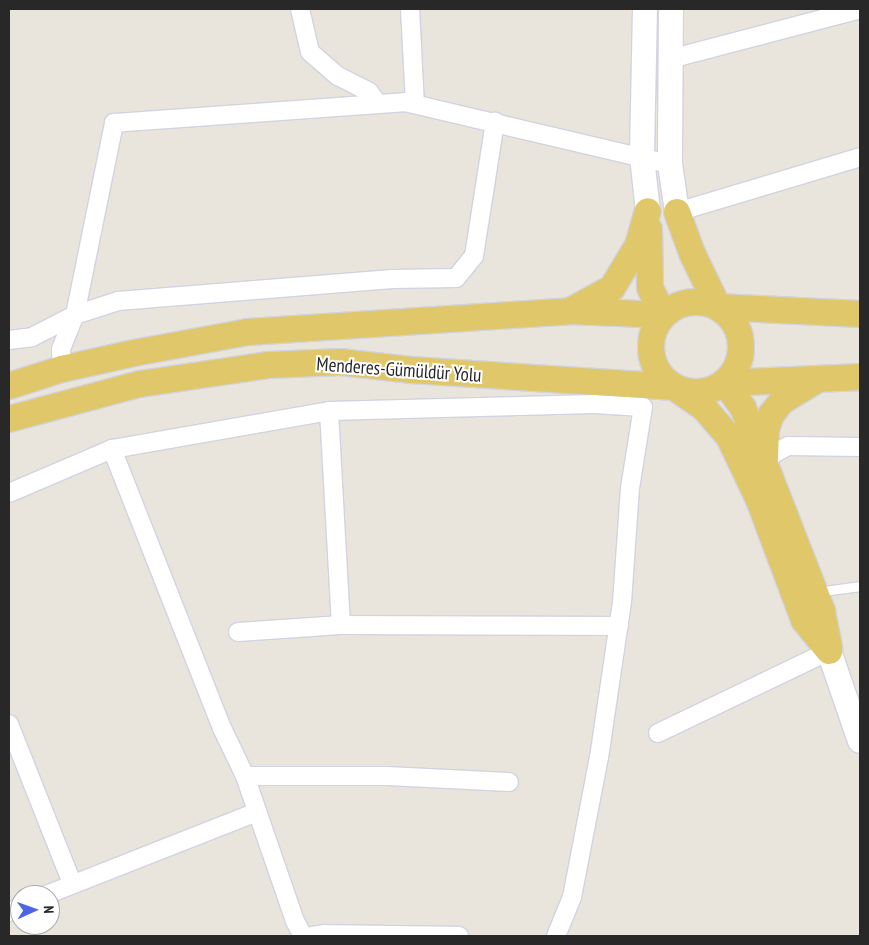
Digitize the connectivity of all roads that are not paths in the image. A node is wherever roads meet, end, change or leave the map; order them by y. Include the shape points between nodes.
1 (300, 9) edge
2 (410, 9) edge
3 (646, 9) edge
4 (671, 9) edge
5 (860, 9) edge
6 (670, 59) junction
7 (378, 104) junction
8 (415, 104) junction
9 (495, 122) junction
10 (642, 157) junction
11 (860, 157) edge
12 (670, 164) junction
13 (648, 211) junction
14 (677, 212) junction
15 (718, 307) junction
16 (570, 311) junction
17 (860, 314) edge
18 (75, 315) junction
19 (664, 315) junction
20 (9, 340) edge
21 (62, 370) junction
22 (860, 377) edge
23 (820, 380) junction
24 (725, 383) junction
25 (9, 386) edge
26 (674, 387) junction
27 (329, 410) junction
28 (9, 419) edge
29 (860, 447) edge
30 (112, 449) junction
31 (765, 464) junction
32 (9, 493) edge
33 (860, 586) edge
34 (814, 592) junction
35 (341, 625) junction
36 (618, 626) junction
37 (238, 632) dead end
38 (829, 651) junction
39 (9, 724) edge
40 (658, 733) dead end
41 (860, 741) edge
42 (245, 776) junction
43 (509, 782) dead end
44 (257, 812) junction
45 (72, 883) junction
46 (60, 889) edge
47 (303, 936) edge
48 (312, 936) edge
49 (459, 936) edge
50 (556, 936) edge

1 - 7 street via 310,52 338,76 370,92
2 - 8 street
3 - 10 street
4 - 6 street
5 - 6 street
6 - 12 street
7 - 8 street
7 - 18 street via 114,123
8 - 9 street
9 - 10 street
9 - 18 street via 474,256 456,278 197,292 118,301
10 - 12 street
10 - 13 street
11 - 14 street
12 - 14 street
13 - 16 main road via 638,245 612,288
13 - 19 main road via 650,288
14 - 15 main road
15 - 17 main road
15 - 19 main road via 708,302 684,303
15 - 24 main road via 734,322 742,343 738,365
16 - 19 main road, Menderes-Gümüldür Yolu
16 - 21 main road, Menderes-Gümüldür Yolu via 248,332
18 - 20 street via 32,337
18 - 21 street via 60,349
19 - 26 main road via 651,339 651,354 655,367
21 - 25 main road, Menderes-Gümüldür Yolu
22 - 23 main road
23 - 24 main road
23 - 31 main road via 782,401 771,415 766,430
24 - 26 main road via 700,393
24 - 31 main road via 743,408
26 - 28 main road, Menderes-Gümüldür Yolu via 459,374 340,362 286,364 140,384
26 - 38 main road via 704,408 729,437 759,500 804,620
27 - 30 street
27 - 35 street
27 - 36 street via 594,404 643,407 630,488
29 - 31 street via 788,446 773,454
30 - 32 street
30 - 42 street via 222,728
31 - 34 main road
33 - 34 lane
34 - 38 main road via 822,611
35 - 36 street
35 - 37 street
36 - 50 street via 599,757 572,897
38 - 40 street
38 - 41 street
39 - 45 street
42 - 43 street via 387,776
42 - 44 street
44 - 45 street
44 - 47 street
45 - 46 street
48 - 49 street

